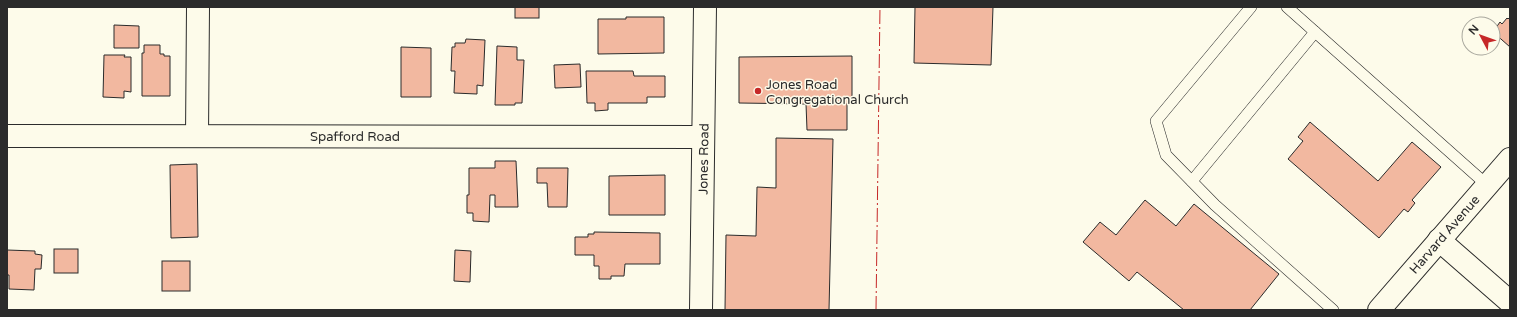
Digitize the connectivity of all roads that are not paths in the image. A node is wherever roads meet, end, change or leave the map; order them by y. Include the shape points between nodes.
1 (198, 7) edge
2 (705, 7) edge
3 (1251, 7) edge
4 (1287, 7) edge
5 (1315, 32) junction
6 (7, 136) edge
7 (197, 136) junction
8 (703, 137) junction
9 (1510, 159) edge
10 (1192, 181) junction
11 (1487, 185) junction
12 (1439, 240) junction
13 (1510, 302) edge
14 (700, 310) edge
15 (1333, 310) edge
16 (1379, 310) edge

1 - 7 street
2 - 8 street, Jones Road
3 - 10 lane via 1156,121 1166,155
4 - 5 lane
5 - 10 lane
5 - 11 lane
6 - 7 street, Spafford Road
7 - 8 street, Spafford Road
8 - 14 street, Jones Road
9 - 11 street, Harvard Avenue
10 - 15 lane via 1215,205
11 - 12 street, Harvard Avenue
12 - 13 street
12 - 16 street, Harvard Avenue

